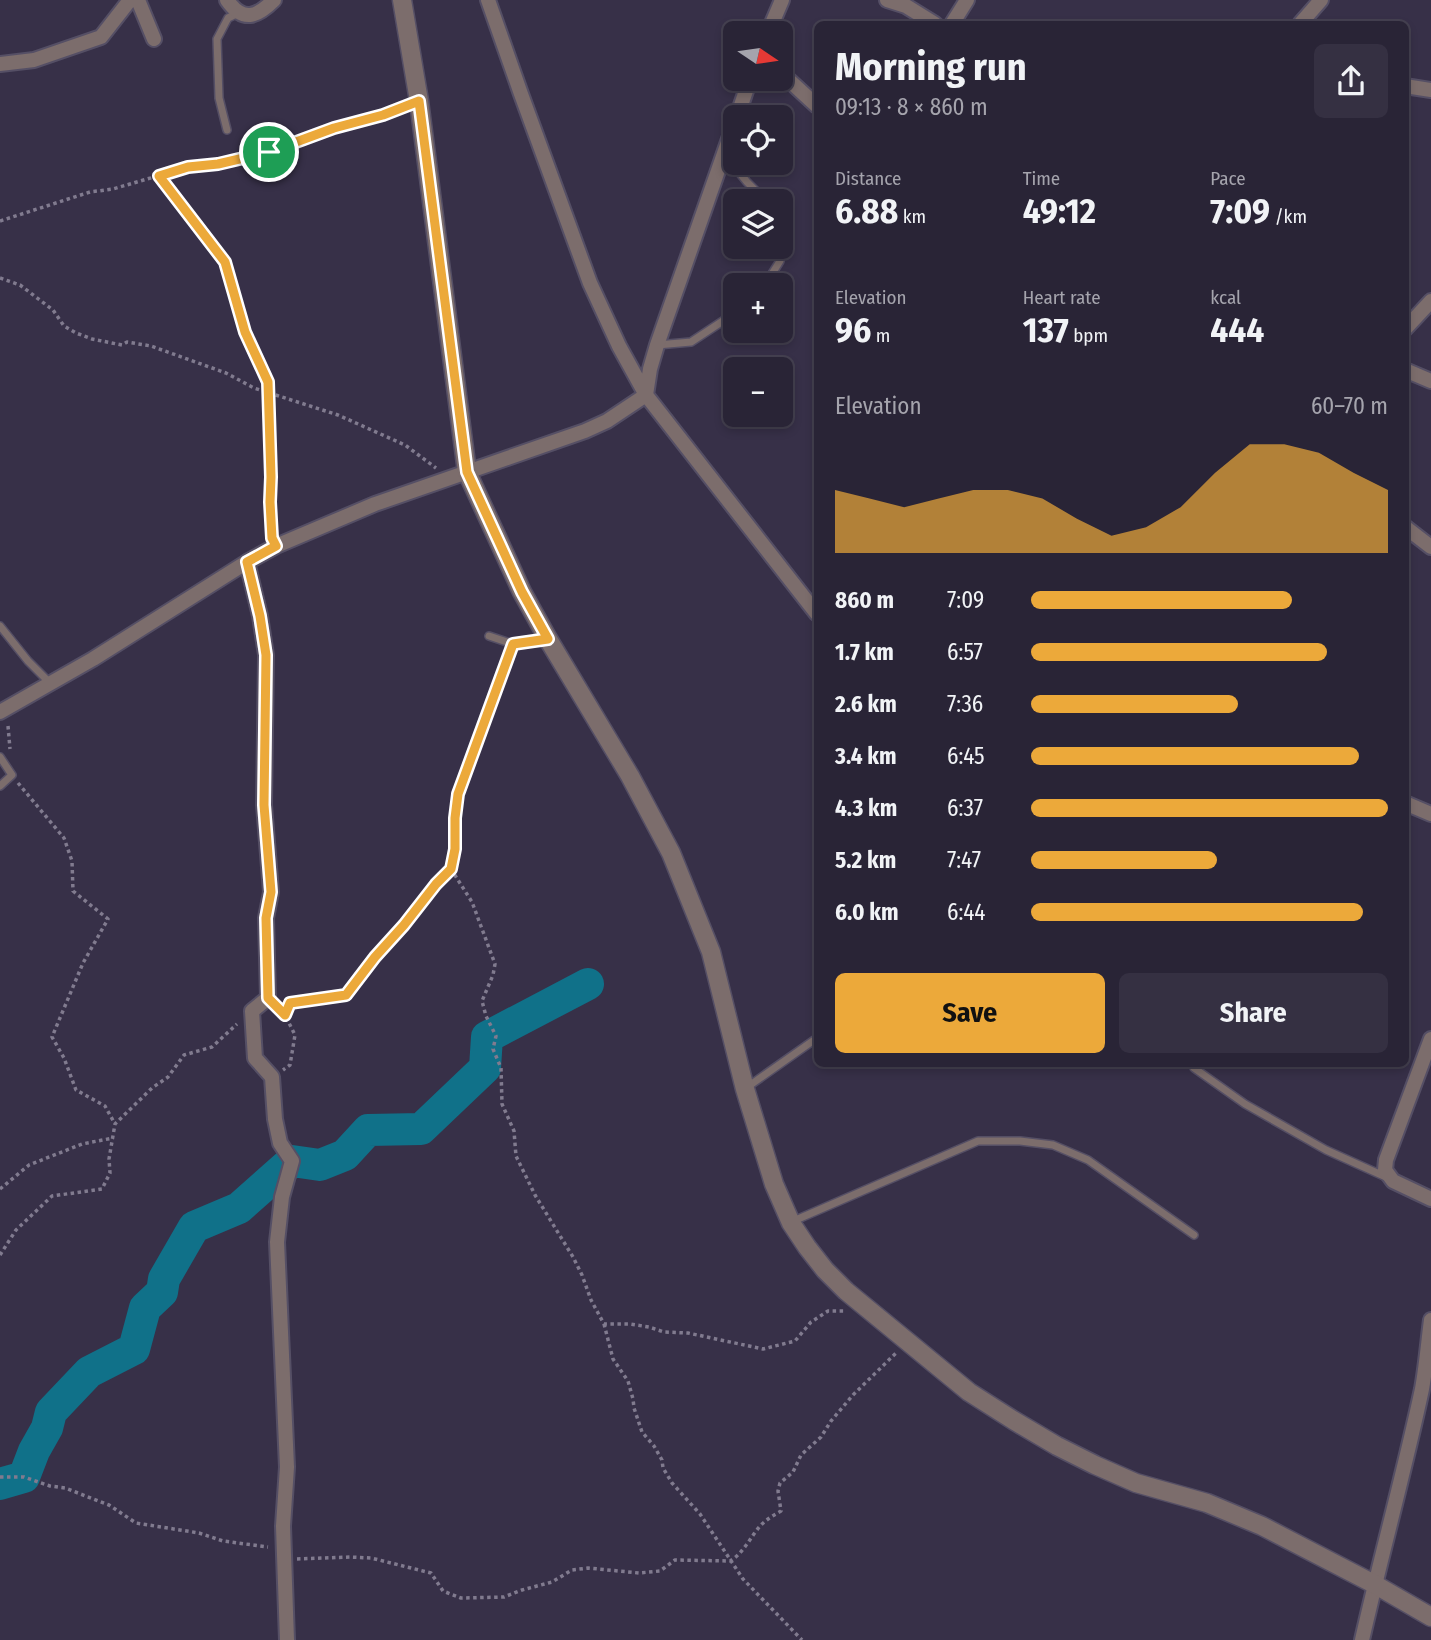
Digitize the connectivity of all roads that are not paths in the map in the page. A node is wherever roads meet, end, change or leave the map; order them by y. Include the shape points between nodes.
1 (130, 0) edge
2 (138, 0) edge
3 (227, 0) edge
4 (274, 0) edge
5 (402, 0) edge
6 (488, 0) edge
7 (782, 0) edge
8 (887, 0) edge
9 (967, 0) edge
10 (1321, 0) edge
11 (239, 13) junction
12 (773, 21) edge
13 (930, 21) edge
14 (955, 21) edge
15 (1303, 21) edge
16 (154, 39) dead end
17 (0, 64) edge
18 (793, 84) edge
19 (1409, 87) edge
20 (1431, 90) edge
21 (814, 103) edge
22 (227, 130) dead end
23 (723, 156) edge
24 (741, 175) edge
25 (754, 189) edge
26 (1431, 301) edge
27 (723, 321) edge
28 (1409, 326) edge
29 (657, 345) junction
30 (1409, 372) edge
31 (1431, 380) edge
32 (646, 395) junction
33 (458, 475) junction
34 (1409, 530) edge
35 (1431, 547) edge
36 (247, 562) junction
37 (814, 610) edge
38 (0, 626) edge
39 (489, 636) dead end
40 (548, 639) junction
41 (50, 683) junction
42 (2, 710) edge
43 (0, 757) edge
44 (0, 786) edge
45 (1409, 805) edge
46 (1431, 814) edge
47 (1431, 1039) edge
48 (814, 1040) edge
49 (1194, 1068) dead end
50 (745, 1089) junction
51 (1393, 1181) junction
52 (1431, 1199) edge
53 (791, 1223) junction
54 (1194, 1235) dead end
55 (1431, 1320) edge
56 (1374, 1584) junction
57 (1431, 1617) edge
58 (287, 1640) edge
59 (1362, 1640) edge

1 - 17 street via 101,37 34,60
2 - 16 street
3 - 11 street
4 - 11 street via 262,12
5 - 33 street via 419,101
6 - 32 street via 590,283
7 - 12 street
8 - 13 street via 906,5
9 - 14 street
10 - 15 street
11 - 22 lane via 228,18 216,39 219,97
18 - 21 street
19 - 20 street
23 - 29 street
24 - 25 lane
26 - 28 street
27 - 29 lane via 691,342
29 - 32 street
30 - 31 street
32 - 33 street via 585,431
32 - 37 street
33 - 36 street via 375,504
33 - 40 street
34 - 35 street
36 - 41 street
36 - 58 street via 266,655 264,805 271,892 266,918 268,998 252,1010 255,1058 272,1077 280,1143 292,1161 277,1242 287,1467 282,1526
38 - 41 lane
39 - 40 lane via 513,644
40 - 50 street via 671,853 712,952
41 - 42 street
43 - 44 lane via 12,775
45 - 46 street
47 - 51 street via 1385,1160 1385,1170
48 - 50 lane
49 - 51 lane via 1314,1144
50 - 53 street
51 - 52 street
53 - 54 lane via 978,1141 1020,1141 1052,1145 1088,1160
53 - 56 street via 846,1291 969,1392 1095,1465 1262,1526
55 - 56 street via 1422,1386
56 - 57 street
56 - 59 street

